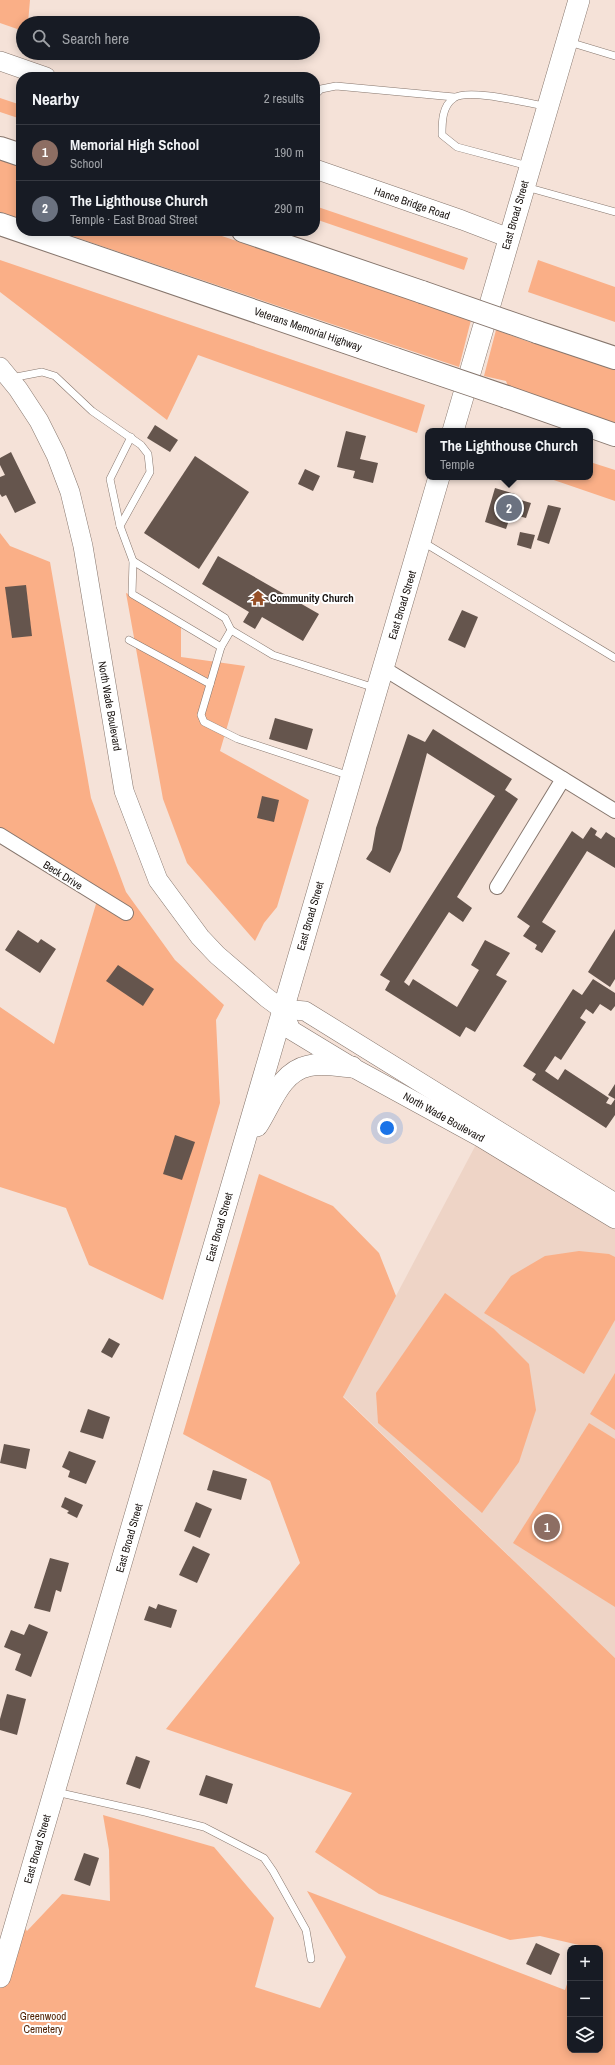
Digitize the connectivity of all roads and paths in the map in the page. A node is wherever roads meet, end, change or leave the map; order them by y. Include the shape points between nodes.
1 (579, 0) edge
2 (567, 41) junction
3 (615, 56) edge
4 (0, 61) edge
5 (32, 72) edge
6 (320, 90) edge
7 (454, 97) junction
8 (547, 106) junction
9 (0, 148) edge
10 (16, 153) edge
11 (530, 166) junction
12 (320, 171) edge
13 (524, 187) junction
14 (615, 212) edge
15 (0, 224) edge
16 (16, 229) edge
17 (35, 236) edge
18 (258, 236) edge
19 (509, 238) junction
20 (615, 358) edge
21 (5, 373) edge
22 (454, 428) edge
23 (615, 435) edge
24 (130, 438) junction
25 (439, 480) edge
26 (120, 526) junction
27 (421, 541) junction
28 (133, 561) junction
29 (231, 630) junction
30 (129, 640) dead end
31 (221, 647) junction
32 (615, 658) edge
33 (383, 668) junction
34 (210, 684) junction
35 (377, 688) junction
36 (351, 776) junction
37 (563, 780) junction
38 (615, 811) edge
39 (0, 835) edge
40 (496, 887) dead end
41 (126, 914) dead end
42 (282, 1009) junction
43 (352, 1067) junction
44 (241, 1152) junction
45 (615, 1203) edge
46 (615, 1219) edge
47 (54, 1791) junction
48 (311, 1959) dead end
49 (0, 1977) edge

1 - 2 main road, East Broad Street
2 - 3 lane
2 - 8 main road, East Broad Street
4 - 5 main road
6 - 7 lane via 336,86
7 - 8 lane via 471,93
7 - 11 lane via 442,117 442,135 449,142 456,147
8 - 11 main road, East Broad Street
9 - 10 highway
11 - 13 main road, East Broad Street
12 - 19 main road, Hance Bridge Road
13 - 14 lane
13 - 19 main road, East Broad Street
15 - 16 highway, Veterans Memorial Highway, bridge
17 - 23 highway, Veterans Memorial Highway, bridge
18 - 20 highway, bridge
19 - 22 main road, East Broad Street
21 - 24 lane via 42,372 55,376 92,411
21 - 42 main road, North Wade Boulevard via 39,422 56,455 70,492 83,546 124,791 158,880 200,937 217,955
24 - 26 lane via 110,479
24 - 26 lane via 141,445 148,454 150,472
25 - 27 main road, East Broad Street
26 - 28 lane
27 - 32 lane
27 - 33 main road, East Broad Street
28 - 29 lane via 225,618
28 - 31 lane via 132,594
29 - 31 lane
29 - 35 lane via 273,655
30 - 34 lane
31 - 34 lane
33 - 35 main road, East Broad Street
33 - 37 street
34 - 36 lane via 201,715 204,722 238,740
35 - 36 main road, East Broad Street
36 - 42 main road, East Broad Street
37 - 38 street
37 - 40 street
39 - 41 street, Beck Drive
42 - 43 main road, North Wade Boulevard via 291,1030
42 - 44 main road, East Broad Street
42 - 45 main road, North Wade Boulevard via 305,1010
43 - 44 main road via 308,1066 295,1072 283,1082 274,1095
43 - 46 main road, North Wade Boulevard via 480,1137
44 - 47 main road, East Broad Street
47 - 48 lane via 204,1828 264,1858 306,1930
47 - 49 main road, East Broad Street

